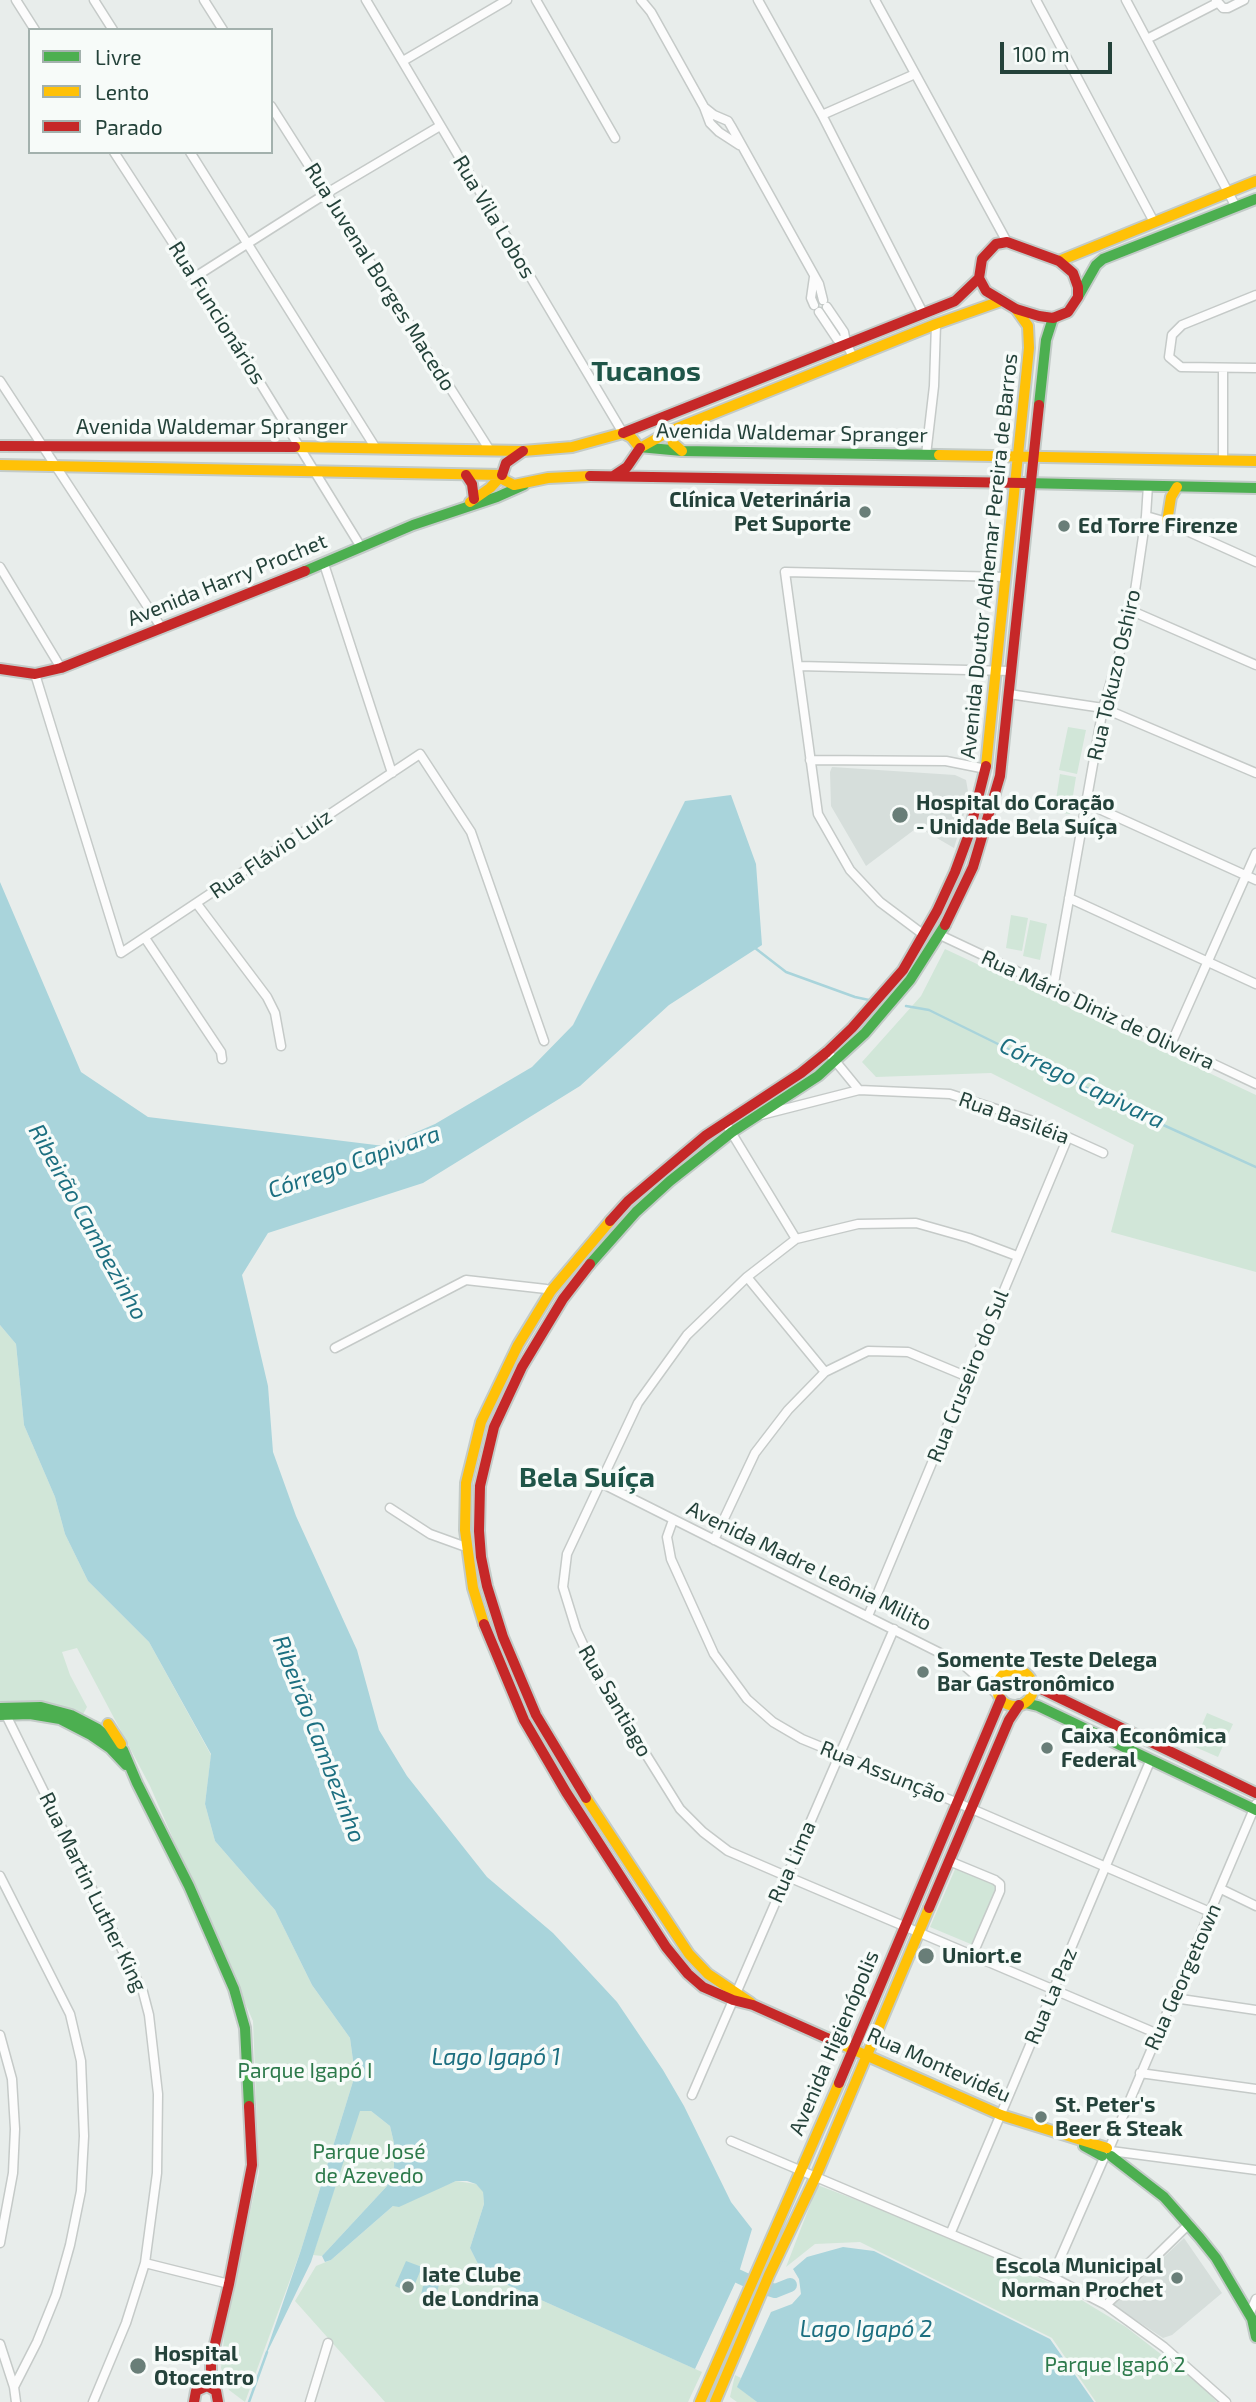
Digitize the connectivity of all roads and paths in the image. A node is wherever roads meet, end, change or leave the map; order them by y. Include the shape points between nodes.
1 (16, 0) edge
2 (94, 0) edge
3 (204, 0) edge
4 (366, 0) edge
5 (507, 0) edge
6 (536, 0) edge
7 (641, 0) edge
8 (650, 0) edge
9 (758, 0) edge
10 (875, 0) edge
11 (1035, 0) edge
12 (1126, 0) edge
13 (1244, 0) edge
14 (1216, 1) edge
15 (651, 12) junction
16 (34, 28) edge
17 (112, 28) edge
18 (222, 28) edge
19 (1147, 38) junction
20 (403, 61) junction
21 (915, 74) junction
22 (704, 107) junction
23 (273, 109) edge
24 (822, 115) junction
25 (723, 119) junction
26 (440, 126) junction
27 (731, 126) junction
28 (715, 128) junction
29 (723, 134) junction
30 (615, 138) dead end
31 (741, 148) junction
32 (115, 154) edge
33 (191, 154) edge
34 (1256, 181) edge
35 (1228, 191) junction
36 (327, 193) junction
37 (1256, 199) edge
38 (1237, 207) junction
39 (1154, 222) junction
40 (1007, 242) junction
41 (247, 243) junction
42 (1059, 261) junction
43 (195, 277) junction
44 (814, 277) junction
45 (979, 278) junction
46 (1256, 295) edge
47 (1078, 297) junction
48 (823, 300) junction
49 (1002, 301) junction
50 (815, 305) junction
51 (1016, 309) junction
52 (923, 313) junction
53 (1053, 318) junction
54 (936, 324) junction
55 (846, 343) junction
56 (853, 357) junction
57 (1223, 368) junction
58 (1256, 368) edge
59 (0, 381) edge
60 (670, 431) junction
61 (623, 433) junction
62 (0, 446) edge
63 (43, 446) junction
64 (300, 446) junction
65 (203, 447) junction
66 (375, 447) junction
67 (640, 448) junction
68 (489, 449) junction
69 (523, 451) junction
70 (682, 451) junction
71 (926, 455) junction
72 (1018, 457) junction
73 (1033, 457) junction
74 (1223, 461) junction
75 (1256, 461) edge
76 (0, 466) edge
77 (57, 467) junction
78 (207, 469) junction
79 (315, 472) junction
80 (466, 475) junction
81 (502, 475) junction
82 (614, 475) junction
83 (1016, 483) junction
84 (525, 484) junction
85 (1030, 484) junction
86 (1148, 485) junction
87 (1177, 487) junction
88 (1256, 488) edge
89 (469, 502) junction
90 (1146, 516) junction
91 (1167, 522) junction
92 (361, 547) junction
93 (1256, 562) edge
94 (324, 564) junction
95 (0, 567) edge
96 (1006, 577) junction
97 (1132, 611) junction
98 (161, 627) junction
99 (1256, 665) edge
100 (798, 666) junction
101 (61, 668) junction
102 (0, 669) edge
103 (997, 670) junction
104 (1011, 671) junction
105 (35, 674) junction
106 (1009, 694) junction
107 (1103, 708) junction
108 (810, 760) junction
109 (986, 769) junction
110 (392, 773) junction
111 (1256, 774) edge
112 (1086, 803) junction
113 (1256, 853) edge
114 (1246, 876) junction
115 (1256, 880) edge
116 (1069, 898) junction
117 (197, 904) junction
118 (924, 935) junction
119 (940, 935) junction
120 (145, 938) junction
121 (1207, 962) junction
122 (1256, 984) edge
123 (1054, 989) junction
124 (544, 1041) dead end
125 (1171, 1044) junction
126 (281, 1046) dead end
127 (827, 1052) junction
128 (222, 1059) dead end
129 (836, 1061) junction
130 (1256, 1084) edge
131 (859, 1090) junction
132 (758, 1116) junction
133 (725, 1122) junction
134 (732, 1132) junction
135 (1068, 1137) junction
136 (1103, 1153) dead end
137 (628, 1201) junction
138 (636, 1212) junction
139 (796, 1239) junction
140 (1017, 1256) junction
141 (564, 1275) junction
142 (747, 1278) junction
143 (575, 1283) junction
144 (551, 1292) junction
145 (562, 1299) junction
146 (335, 1348) dead end
147 (825, 1372) junction
148 (968, 1377) junction
149 (599, 1482) junction
150 (466, 1483) junction
151 (480, 1486) junction
152 (390, 1508) dead end
153 (673, 1520) junction
154 (714, 1540) junction
155 (466, 1547) junction
156 (868, 1616) junction
157 (894, 1629) junction
158 (515, 1665) junction
159 (964, 1665) junction
160 (501, 1669) junction
161 (1002, 1675) junction
162 (1033, 1685) junction
163 (999, 1697) junction
164 (1022, 1704) junction
165 (2, 1713) edge
166 (60, 1719) junction
167 (103, 1726) junction
168 (839, 1755) junction
169 (1151, 1759) junction
170 (132, 1773) junction
171 (1256, 1793) edge
172 (958, 1803) junction
173 (1255, 1808) edge
174 (971, 1809) junction
175 (608, 1830) junction
176 (596, 1838) junction
177 (949, 1861) junction
178 (1106, 1867) junction
179 (0, 1876) edge
180 (786, 1876) junction
181 (1221, 1889) junction
182 (1256, 1906) edge
183 (1210, 1912) junction
184 (905, 1927) junction
185 (918, 1933) junction
186 (972, 1956) junction
187 (708, 1974) junction
188 (701, 1984) junction
189 (1054, 1990) junction
190 (734, 1996) junction
191 (1174, 1997) junction
192 (1256, 2010) edge
193 (1158, 2034) junction
194 (0, 2035) edge
195 (854, 2049) junction
196 (866, 2055) junction
197 (1140, 2073) junction
198 (1256, 2089) edge
199 (692, 2095) dead end
200 (1001, 2115) junction
201 (731, 2141) dead end
202 (1107, 2153) junction
203 (800, 2169) junction
204 (1256, 2170) edge
205 (816, 2176) junction
206 (1189, 2224) junction
207 (951, 2232) junction
208 (0, 2243) edge
209 (145, 2263) junction
210 (1052, 2277) junction
211 (229, 2284) junction
212 (1256, 2299) edge
213 (1105, 2305) junction
214 (1253, 2319) edge
215 (1256, 2337) edge
216 (328, 2343) dead end
217 (0, 2344) edge
218 (211, 2361) junction
219 (15, 2387) junction
220 (218, 2397) edge
221 (194, 2399) edge
222 (16, 2402) edge
223 (93, 2402) edge
224 (310, 2402) edge
225 (701, 2402) edge
226 (715, 2402) edge
227 (1226, 2402) edge

1 - 16 street
2 - 17 street
3 - 18 street
4 - 20 street, Rua Vila Lobos
5 - 20 street
6 - 30 street
7 - 15 street
8 - 15 street
9 - 24 street
10 - 21 street
11 - 39 street
12 - 19 street
13 - 14 street via 1228,8
14 - 19 street
15 - 22 street
19 - 35 street
20 - 26 street, Rua Vila Lobos
21 - 24 street
21 - 40 street
22 - 25 street
22 - 28 street
23 - 36 street, Rua Juvenal Borges Macedo
24 - 52 street
25 - 27 street
25 - 28 street
26 - 36 street
26 - 61 street, Rua Vila Lobos
27 - 29 street
27 - 31 street
28 - 29 street
29 - 31 street
31 - 44 street
32 - 43 street, Rua Funcionários
33 - 41 street
34 - 35 street
35 - 38 street
35 - 39 street
36 - 41 street
36 - 68 street, Rua Juvenal Borges Macedo
37 - 38 street
38 - 47 street via 1103,259
39 - 42 street
40 - 42 street
40 - 45 street via 988,250
41 - 43 street
41 - 66 street
42 - 47 street via 1077,280
43 - 64 street, Rua Funcionários
44 - 48 street
44 - 50 street
45 - 49 street via 986,291
45 - 52 street via 955,301
46 - 57 street via 1182,325 1172,335 1169,357 1181,367
47 - 53 street via 1068,313
48 - 50 street via 817,298
48 - 55 street
49 - 51 street
49 - 54 street
50 - 55 street via 837,339
51 - 53 street
51 - 72 street, Avenida Doutor Adhemar Pereira de Barros via 1030,334
52 - 55 street
53 - 73 street, Avenida Doutor Adhemar Pereira de Barros via 1046,340
54 - 56 street
54 - 71 street
55 - 56 street
55 - 61 street
56 - 60 street
57 - 58 street
57 - 74 street
59 - 63 street
60 - 67 street
60 - 70 street via 673,443
61 - 67 street, Avenida Waldemar Spranger
61 - 69 street, Avenida Waldemar Spranger via 572,447
62 - 63 street, Avenida Waldemar Spranger
63 - 65 street, Avenida Waldemar Spranger
63 - 77 street
64 - 65 street, Avenida Waldemar Spranger
64 - 66 street, Avenida Waldemar Spranger
64 - 79 street, Rua Funcionários
65 - 78 street
66 - 68 street, Avenida Waldemar Spranger
67 - 70 street, Avenida Waldemar Spranger
67 - 82 street via 628,467
68 - 69 street, Avenida Waldemar Spranger
69 - 81 street, Avenida Harry Prochet via 506,463
70 - 71 street, Avenida Waldemar Spranger
71 - 72 street, Avenida Waldemar Spranger
72 - 73 street, Avenida Waldemar Spranger
72 - 83 street, Avenida Doutor Adhemar Pereira de Barros
73 - 74 street, Avenida Waldemar Spranger
73 - 85 street, Avenida Doutor Adhemar Pereira de Barros
74 - 75 street, Avenida Waldemar Spranger
76 - 77 street, Avenida Waldemar Spranger
77 - 78 street, Avenida Waldemar Spranger
77 - 98 street
78 - 79 street, Avenida Waldemar Spranger
79 - 80 street, Avenida Waldemar Spranger
79 - 92 street, Rua Funcionários
80 - 81 street, Avenida Waldemar Spranger
80 - 89 street via 472,484
81 - 84 street, Avenida Waldemar Spranger via 514,485
81 - 89 street, Avenida Harry Prochet
82 - 83 street
82 - 84 street via 548,478
83 - 85 street
83 - 96 street, Avenida Doutor Adhemar Pereira de Barros
84 - 89 street, Avenida Harry Prochet via 496,498
85 - 86 street
85 - 104 street, Avenida Doutor Adhemar Pereira de Barros
86 - 87 street
86 - 90 street, Rua Tokuzo Oshiro
87 - 88 street
87 - 91 street
89 - 92 street, Avenida Harry Prochet
90 - 91 street
90 - 97 street, Rua Tokuzo Oshiro
91 - 93 street
92 - 94 street, Avenida Harry Prochet
94 - 98 street, Avenida Harry Prochet
94 - 110 street
95 - 101 street
96 - 100 street via 785,572
96 - 103 street, Avenida Doutor Adhemar Pereira de Barros
97 - 99 street
97 - 107 street, Rua Tokuzo Oshiro
98 - 101 street, Avenida Harry Prochet
100 - 103 street
100 - 108 street
101 - 105 street, Avenida Harry Prochet
102 - 105 street, Avenida Harry Prochet
103 - 104 street
103 - 109 street, Avenida Doutor Adhemar Pereira de Barros
104 - 106 street, Avenida Doutor Adhemar Pereira de Barros
105 - 120 street, Rua Flávio Luiz via 121,953
106 - 107 street
106 - 119 street, Avenida Doutor Adhemar Pereira de Barros via 1000,776 991,811 973,867
107 - 111 street
107 - 112 street, Rua Tokuzo Oshiro
108 - 109 street via 946,761
108 - 118 street via 818,814 850,870 880,902
109 - 118 street, Avenida Doutor Adhemar Pereira de Barros via 955,872
110 - 117 street, Rua Flávio Luiz
110 - 124 street, Rua Flávio Luiz via 420,754 471,832
112 - 114 street
112 - 116 street, Rua Tokuzo Oshiro
113 - 114 street
114 - 115 street
114 - 121 street
116 - 121 street
116 - 123 street, Rua Tokuzo Oshiro
117 - 120 street, Rua Flávio Luiz
117 - 126 street via 267,997
118 - 127 street, Avenida Doutor Adhemar Pereira de Barros via 903,970
119 - 123 street, Rua Mário Diniz de Oliveira
119 - 129 street, Avenida Doutor Adhemar Pereira de Barros via 887,1009
120 - 128 street
121 - 122 street
121 - 125 street
123 - 125 street, Rua Mário Diniz de Oliveira
125 - 130 street, Rua Mário Diniz de Oliveira
127 - 129 street
127 - 133 street, Avenida Doutor Adhemar Pereira de Barros
129 - 131 street
129 - 132 street, Avenida Doutor Adhemar Pereira de Barros
131 - 132 street, Rua Basiléia
131 - 135 street, Rua Basiléia via 950,1094
132 - 134 street, Avenida Doutor Adhemar Pereira de Barros
133 - 134 street
133 - 137 street, Avenida Doutor Adhemar Pereira de Barros
134 - 138 street, Avenida Doutor Adhemar Pereira de Barros
134 - 139 street
135 - 136 street, Rua Basiléia
135 - 140 street, Rua Cruseiro do Sul
137 - 138 street
137 - 141 street, Avenida Doutor Adhemar Pereira de Barros
138 - 143 street, Avenida Doutor Adhemar Pereira de Barros
139 - 140 street, Rua Santiago via 858,1224 916,1223
139 - 142 street, Rua Santiago
140 - 148 street, Rua Cruseiro do Sul
141 - 143 street
141 - 144 street, Avenida Doutor Adhemar Pereira de Barros
142 - 147 street
142 - 149 street, Rua Santiago via 687,1335 670,1358 638,1403
143 - 145 street, Avenida Doutor Adhemar Pereira de Barros
144 - 145 street
144 - 146 street via 466,1280
144 - 150 street, Avenida Doutor Adhemar Pereira de Barros via 492,1396
145 - 151 street, Avenida Doutor Adhemar Pereira de Barros via 494,1427
147 - 148 street via 867,1351 908,1352
147 - 154 street via 755,1453
148 - 156 street, Rua Cruseiro do Sul
149 - 153 street, Avenida Madre Leônia Milito
149 - 180 street, Rua Santiago via 567,1554 563,1587 599,1679 680,1809 728,1851
150 - 151 street
150 - 155 street, Avenida Doutor Adhemar Pereira de Barros
151 - 158 street, Avenida Doutor Adhemar Pereira de Barros via 481,1557 493,1608
152 - 155 street via 430,1534
153 - 154 street, Avenida Madre Leônia Milito
153 - 168 street, Rua Assunção via 667,1537 670,1559 714,1654 747,1699 774,1721
154 - 156 street, Avenida Madre Leônia Milito
155 - 160 street, Avenida Doutor Adhemar Pereira de Barros via 473,1588
156 - 157 street, Avenida Madre Leônia Milito
157 - 159 street, Avenida Madre Leônia Milito
157 - 168 street, Rua Lima
158 - 160 street
158 - 175 street, Avenida Doutor Adhemar Pereira de Barros via 536,1715
159 - 161 street, Avenida Madre Leônia Milito
159 - 163 street, Avenida Madre Leônia Milito
160 - 176 street, Avenida Doutor Adhemar Pereira de Barros via 541,1751
161 - 162 street via 1012,1670 1023,1672
161 - 163 street via 997,1685
162 - 164 street
162 - 171 street
163 - 164 street via 1009,1705
163 - 172 street, Avenida Higienópolis
164 - 169 street via 1038,1706
164 - 174 street, Avenida Higienópolis via 1009,1720
165 - 166 street
165 - 167 street via 41,1707
165 - 209 street, Rua Martin Luther King via 148,2008 158,2094 157,2173
166 - 167 street
166 - 170 street via 110,1748
167 - 170 street via 123,1750
168 - 172 street, Rua Assunção
168 - 180 street, Rua Lima
169 - 173 street
169 - 178 street, Rua La Paz
170 - 211 street via 189,1886 234,1989 245,2028 252,2165
172 - 174 street, Rua Assunção
172 - 184 street, Avenida Higienópolis
173 - 181 street, Rua Georgetown
174 - 177 street, Avenida Higienópolis
174 - 178 street, Rua Assunção
175 - 176 street
175 - 187 street, Avenida Doutor Adhemar Pereira de Barros via 671,1931
176 - 188 street, Avenida Doutor Adhemar Pereira de Barros via 673,1957
177 - 185 street, Avenida Higienópolis
177 - 186 street via 1000,1884
178 - 183 street, Rua Assunção
178 - 189 street, Rua La Paz
179 - 219 street via 70,2014 81,2061 84,2136 81,2191 67,2257 56,2295
180 - 184 street, Rua Santiago
180 - 190 street, Rua Lima
181 - 182 street
181 - 183 street, Rua Georgetown
183 - 191 street, Rua Georgetown
184 - 185 street, Rua Santiago
184 - 195 street, Avenida Higienópolis
185 - 186 street, Rua Santiago
185 - 196 street, Avenida Higienópolis
186 - 189 street, Rua Santiago
187 - 188 street
187 - 190 street, Avenida Doutor Adhemar Pereira de Barros
188 - 190 street, Avenida Doutor Adhemar Pereira de Barros
189 - 193 street, Rua Santiago
189 - 200 street, Rua La Paz
190 - 195 street, Rua Montevidéu
190 - 199 street, Rua Lima
191 - 192 street
191 - 193 street, Rua Georgetown
193 - 197 street, Rua Georgetown
194 - 208 street via 12,2080 15,2141
195 - 196 street, Rua Montevidéu
195 - 203 street, Avenida Higienópolis
196 - 200 street, Rua Montevidéu
196 - 205 street, Avenida Higienópolis
197 - 198 street
197 - 202 street, Rua Georgetown
200 - 202 street, Rua Montevidéu
200 - 207 street, Rua La Paz
201 - 203 street
202 - 204 street
202 - 206 street, Rua Montevidéu via 1164,2197
202 - 210 street, Rua Georgetown
203 - 205 street
203 - 225 street, Avenida Higienópolis
205 - 207 street
205 - 226 street, Avenida Higienópolis
206 - 213 street
206 - 214 street, Rua Montevidéu
207 - 210 street
209 - 211 street
209 - 223 street, Rua Martin Luther King
210 - 213 street
211 - 218 street
212 - 214 street
213 - 227 street via 1164,2347
214 - 215 street, Rua Montevidéu
216 - 224 street
217 - 219 street
218 - 220 street
218 - 221 street
219 - 222 street
220 - 221 street via 203,2387

